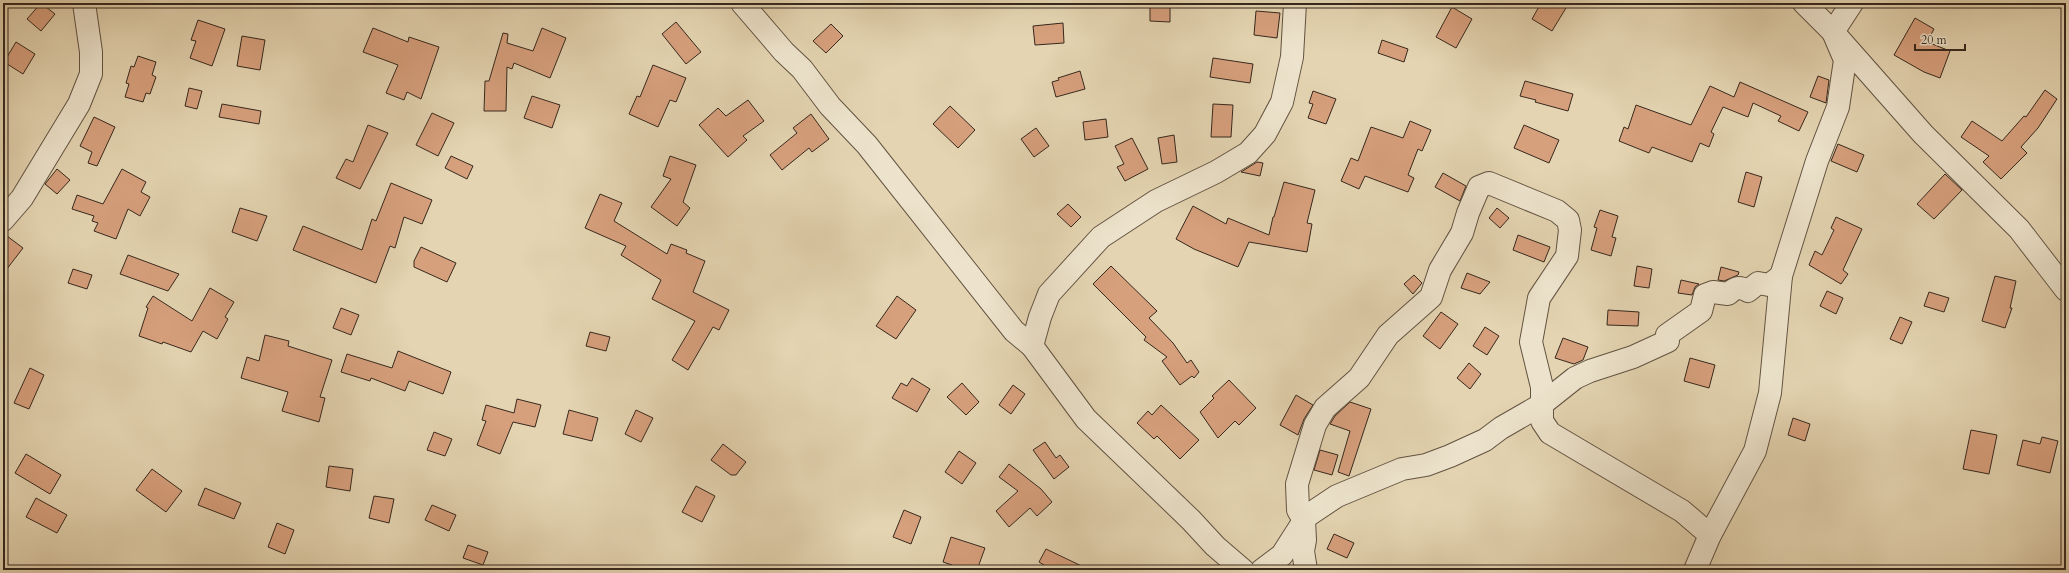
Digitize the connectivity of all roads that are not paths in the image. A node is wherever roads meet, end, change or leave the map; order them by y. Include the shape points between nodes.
1 (84, 3) edge
2 (742, 3) edge
3 (1295, 3) edge
4 (1804, 3) edge
5 (1852, 3) edge
6 (1833, 32) junction
7 (3, 220) edge
8 (1781, 276) junction
9 (2066, 290) edge
10 (1032, 346) junction
11 (1541, 405) junction
12 (1304, 520) junction
13 (1710, 534) junction
14 (1243, 570) edge
15 (1262, 570) edge
16 (1306, 570) edge
17 (1695, 570) edge

1 - 7 street via 91,52 90,74 79,104 22,198
2 - 10 street via 802,69 830,106 867,145 1014,331
3 - 10 street via 1292,57 1282,102 1265,134 1248,153 1216,172 1156,201 1101,237 1049,294
4 - 6 street
5 - 6 street
6 - 8 street via 1845,60 1838,107 1817,161
6 - 9 street via 1923,134 2019,229
8 - 11 street via 1769,285 1758,283 1748,291 1740,287 1734,288 1728,294 1713,292 1705,295 1701,311 1667,335 1668,341 1634,357 1575,378
8 - 13 street via 1770,392 1755,451
10 - 14 street via 1086,418 1215,546
11 - 12 street via 1485,440 1450,456 1426,465 1402,469 1337,496
11 - 12 street via 1542,387 1531,342 1534,319 1539,298 1567,256 1570,230 1568,220 1564,214 1549,207 1489,182 1484,183 1471,206 1458,243 1452,248 1440,270 1431,297 1388,335 1359,378 1325,408 1315,425 1298,484 1298,510
11 - 13 street via 1542,420 1550,433 1682,511
12 - 15 street via 1282,555
12 - 16 street via 1303,551
13 - 17 street

